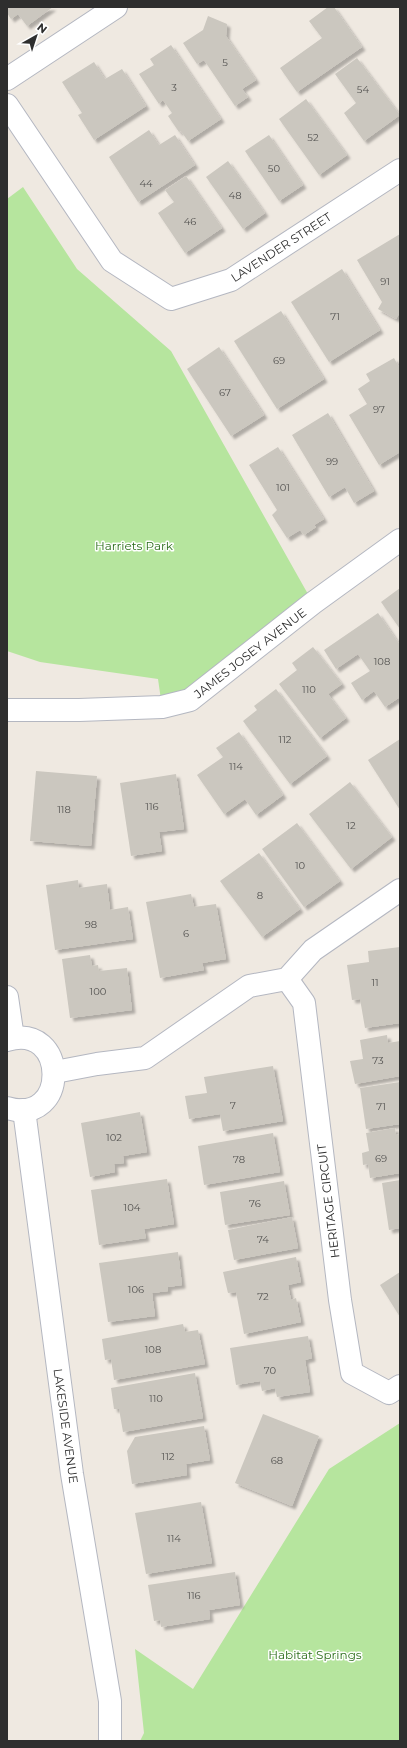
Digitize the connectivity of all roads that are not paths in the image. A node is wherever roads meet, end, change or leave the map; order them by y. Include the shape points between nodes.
1 (116, 7) edge
2 (7, 78) edge
3 (7, 105) edge
4 (400, 170) edge
5 (400, 540) edge
6 (7, 710) edge
7 (400, 890) edge
8 (287, 979) junction
9 (7, 997) edge
10 (10, 1039) edge
11 (55, 1072) junction
12 (15, 1109) edge
13 (400, 1386) edge
14 (110, 1741) edge

1 - 2 street
3 - 4 street, LAVENDER STREET via 112,261 171,299 231,280
5 - 6 street, JAMES JOSEY AVENUE via 313,603 190,700 162,707
7 - 8 street via 313,950
8 - 11 street via 249,986 145,1058
8 - 13 street, HERITAGE CIRCUIT via 304,1002 340,1300 352,1373 389,1393
9 - 10 street
10 - 11 street via 25,1038 46,1050
11 - 12 street via 50,1093 43,1101 34,1107
12 - 14 street, LAKESIDE AVENUE via 110,1701

